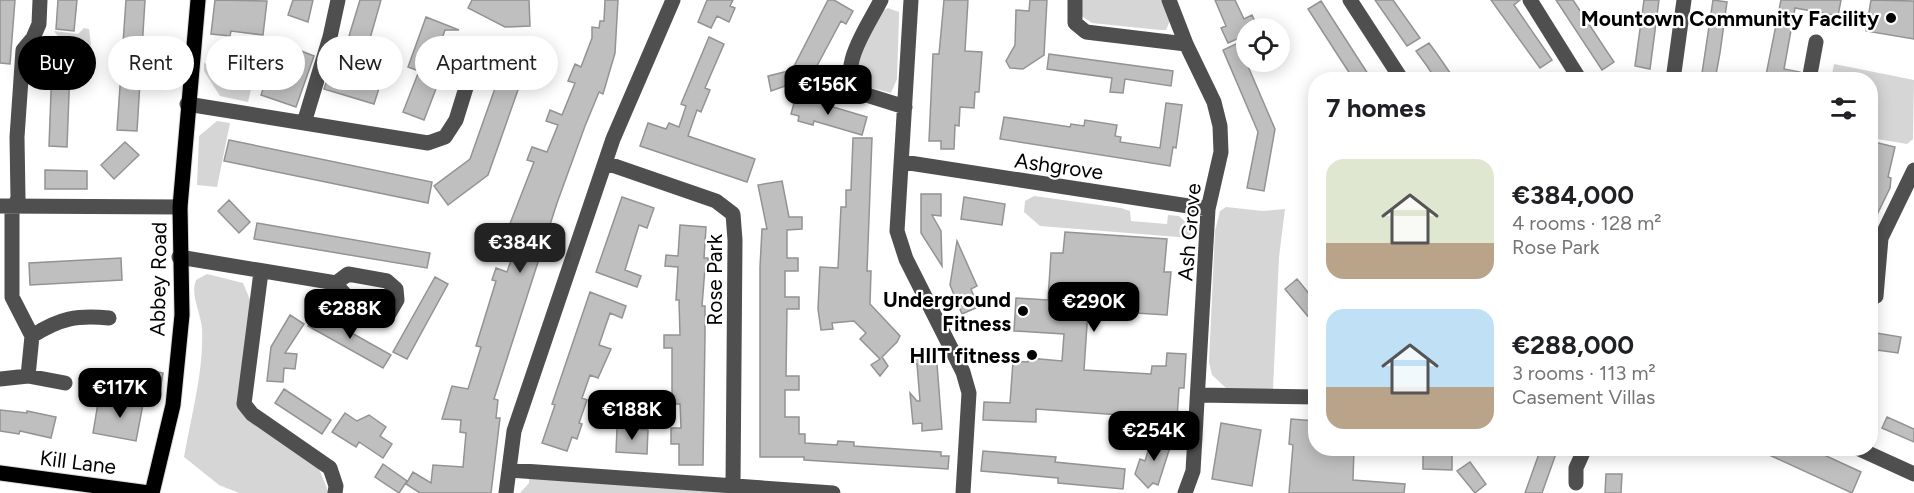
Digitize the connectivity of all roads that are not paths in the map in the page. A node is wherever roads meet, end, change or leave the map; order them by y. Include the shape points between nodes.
1 (40, 0) edge
2 (198, 0) edge
3 (338, 0) edge
4 (673, 0) edge
5 (880, 0) edge
6 (911, 0) edge
7 (1075, 0) edge
8 (1169, 0) edge
9 (1350, 0) edge
10 (1530, 0) edge
11 (1684, 0) edge
12 (1816, 42) dead end
13 (1186, 44) junction
14 (1397, 72) edge
15 (1575, 72) edge
16 (1674, 72) edge
17 (1810, 72) edge
18 (465, 90) edge
19 (187, 104) junction
20 (905, 107) junction
21 (304, 123) junction
22 (903, 162) junction
23 (606, 163) junction
24 (1914, 170) edge
25 (7, 206) edge
26 (180, 207) junction
27 (1208, 208) junction
28 (179, 257) junction
29 (261, 272) junction
30 (336, 284) dead end
31 (1878, 285) edge
32 (109, 318) dead end
33 (32, 336) junction
34 (28, 376) junction
35 (0, 379) edge
36 (65, 383) dead end
37 (1198, 395) junction
38 (1308, 397) edge
39 (1581, 456) edge
40 (1875, 456) edge
41 (509, 470) junction
42 (0, 473) edge
43 (1914, 474) edge
44 (1576, 483) dead end
45 (733, 485) junction
46 (151, 493) edge
47 (335, 493) edge
48 (506, 493) edge
49 (833, 493) edge
50 (963, 493) edge
51 (1185, 493) edge

1 - 25 street via 39,24 23,50 17,137 18,198
2 - 19 main road, Abbey Road
3 - 21 street
4 - 23 street
5 - 20 street via 849,66 849,81 854,91
6 - 20 street
7 - 13 street via 1075,23 1086,32
8 - 13 street, Ash Grove
9 - 14 street
10 - 15 street
11 - 16 street
12 - 17 street
13 - 27 street, Ash Grove via 1214,102 1220,126 1221,152
18 - 21 street via 456,120 445,137 428,143
19 - 21 street
19 - 26 main road, Abbey Road
20 - 22 street
22 - 27 street, Ashgrove
22 - 50 street via 897,231 900,244 963,372 969,393
23 - 41 street via 514,431
23 - 45 street, Rose Park via 717,201 733,214
24 - 31 street via 1881,238
25 - 26 street, Abbey Road
25 - 33 street via 12,213 12,297
26 - 28 main road, Abbey Road
27 - 37 street, Ash Grove
28 - 29 street
28 - 46 main road, Abbey Road via 182,315 173,405
29 - 30 street
29 - 47 street via 244,404 252,414 330,468
32 - 33 street via 80,315 51,324
33 - 34 street
34 - 35 street
34 - 36 street
37 - 38 street
37 - 51 street, Ash Grove via 1193,471
39 - 44 street
40 - 43 street
41 - 45 street
41 - 48 street
42 - 46 main road, Kill Lane
45 - 49 street

